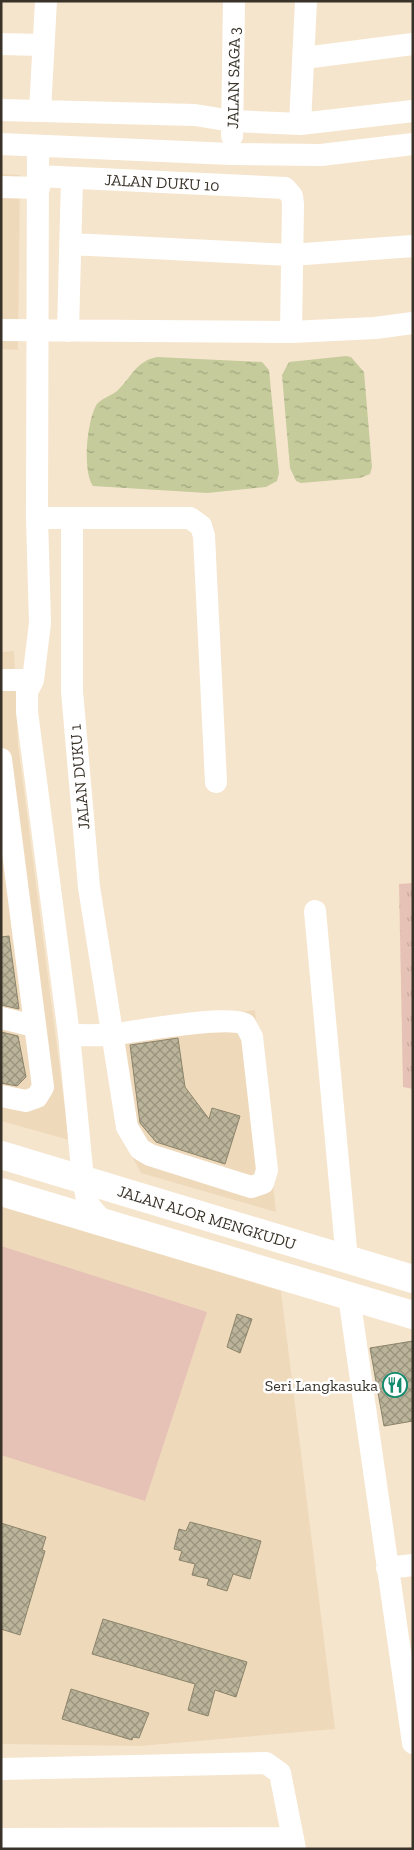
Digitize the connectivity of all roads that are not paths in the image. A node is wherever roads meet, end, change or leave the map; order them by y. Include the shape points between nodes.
1 (46, 1) edge
2 (234, 1) edge
3 (306, 1) edge
4 (1, 44) edge
5 (413, 44) edge
6 (43, 45) junction
7 (304, 58) junction
8 (1, 110) edge
9 (40, 111) junction
10 (413, 111) edge
11 (232, 121) junction
12 (310, 123) junction
13 (1, 144) edge
14 (413, 144) edge
15 (38, 146) junction
16 (231, 154) junction
17 (321, 155) junction
18 (72, 178) junction
19 (38, 182) junction
20 (1, 187) edge
21 (71, 244) junction
22 (413, 246) edge
23 (292, 255) junction
24 (413, 323) edge
25 (1, 330) edge
26 (38, 332) junction
27 (68, 332) junction
28 (291, 332) junction
29 (37, 518) junction
30 (72, 518) junction
31 (1, 680) edge
32 (33, 680) junction
33 (1, 758) edge
34 (216, 782) dead end
35 (42, 831) junction
36 (6, 834) edge
37 (314, 911) dead end
38 (1, 1018) edge
39 (34, 1026) junction
40 (69, 1034) junction
41 (112, 1035) junction
42 (1, 1096) edge
43 (1, 1155) edge
44 (83, 1179) junction
45 (1, 1192) edge
46 (104, 1223) junction
47 (347, 1260) junction
48 (413, 1279) edge
49 (349, 1296) junction
50 (413, 1315) edge
51 (413, 1565) edge
52 (387, 1568) junction
53 (413, 1743) edge
54 (1, 1769) edge
55 (1, 1839) edge
56 (294, 1843) edge

1 - 6 street
2 - 11 street, JALAN SAGA 3
3 - 7 street
4 - 6 street
5 - 7 street
6 - 9 street
7 - 12 street
8 - 9 street
9 - 11 street via 195,115
10 - 12 street
11 - 12 street
11 - 16 street, JALAN SAGA 3
12 - 17 street
13 - 15 street
14 - 17 street
15 - 16 street
15 - 19 street
16 - 17 street
18 - 19 street, JALAN DUKU 10
18 - 21 street
18 - 23 street, JALAN DUKU 10 via 285,188 292,196 293,204
19 - 20 street, JALAN DUKU 10
19 - 26 street
21 - 23 street
21 - 27 street
22 - 23 street
23 - 28 street
24 - 28 street
25 - 26 street
26 - 27 street
26 - 29 street
27 - 28 street
29 - 30 street
29 - 32 street via 40,623
30 - 34 street via 190,518 201,526
30 - 41 street, JALAN DUKU 1 via 72,691 78,772 89,887
31 - 32 street
32 - 35 street via 27,692 27,712
33 - 36 street
35 - 36 street
35 - 40 street
36 - 39 street
37 - 47 street
38 - 39 street
39 - 42 street via 42,1086 37,1097 26,1101
40 - 41 street
40 - 44 street
41 - 41 street, JALAN DUKU 1 via 206,1023 239,1021 245,1024 252,1037 267,1170 263,1183 251,1187 140,1149 127,1127
43 - 44 main road, JALAN ALOR MENGKUDU
44 - 46 street via 88,1204
44 - 47 main road, JALAN ALOR MENGKUDU
45 - 46 main road
46 - 49 main road
47 - 48 main road, JALAN ALOR MENGKUDU
49 - 50 main road
49 - 52 street
51 - 52 street
52 - 53 street
54 - 56 street via 266,1763 280,1773
55 - 56 street

